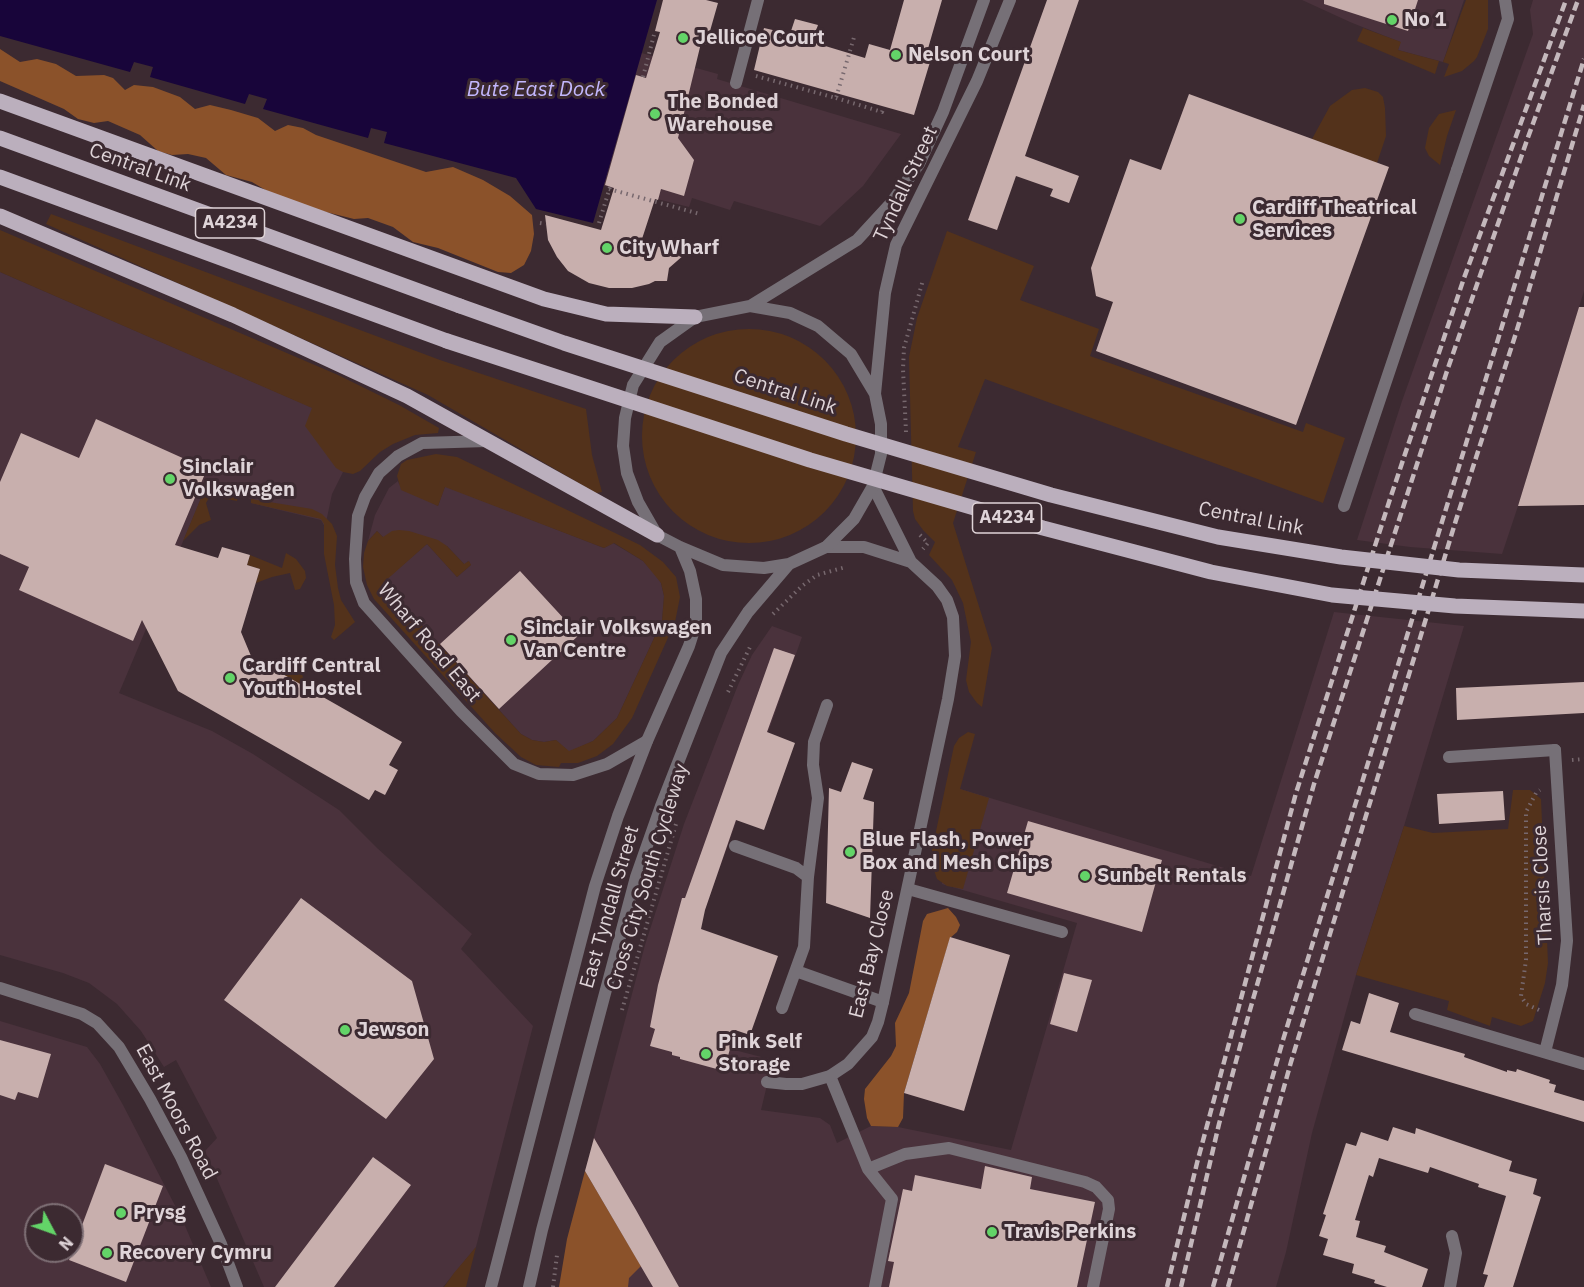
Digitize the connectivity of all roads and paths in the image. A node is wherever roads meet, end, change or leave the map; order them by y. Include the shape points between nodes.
1 (758, 0) edge
2 (984, 0) edge
3 (1010, 0) edge
4 (1505, 0) edge
5 (655, 31) dead end
6 (855, 34) dead end
7 (643, 77) dead end
8 (738, 77) joint
9 (836, 98) junction
10 (0, 101) edge
11 (884, 107) dead end
12 (0, 138) edge
13 (0, 177) edge
14 (700, 214) dead end
15 (0, 216) edge
16 (599, 224) dead end
17 (923, 280) dead end
18 (750, 306) junction
19 (695, 317) junction
20 (875, 394) junction
21 (906, 436) dead end
22 (488, 441) junction
23 (873, 486) junction
24 (1344, 506) dead end
25 (916, 530) dead end
26 (657, 535) junction
27 (928, 543) dead end
28 (680, 547) junction
29 (826, 547) junction
30 (911, 562) junction
31 (789, 564) junction
32 (854, 566) dead end
33 (1584, 576) edge
34 (1584, 611) edge
35 (770, 618) dead end
36 (753, 642) dead end
37 (727, 694) dead end
38 (827, 705) dead end
39 (647, 741) junction
40 (1449, 757) dead end
41 (1557, 776) junction
42 (680, 813) dead end
43 (735, 846) dead end
44 (808, 876) junction
45 (908, 890) junction
46 (1062, 932) dead end
47 (796, 971) junction
48 (0, 988) edge
49 (882, 1002) junction
50 (783, 1008) dead end
51 (1415, 1014) dead end
52 (1554, 1014) junction
53 (619, 1019) dead end
54 (1545, 1052) junction
55 (1584, 1064) edge
56 (830, 1076) junction
57 (767, 1082) dead end
58 (868, 1169) junction
59 (1452, 1236) dead end
60 (558, 1253) dead end
61 (237, 1287) edge
62 (491, 1287) edge
63 (530, 1287) edge
64 (553, 1287) edge
65 (875, 1287) edge
66 (1093, 1287) edge
67 (1450, 1287) edge

1 - 8 street
2 - 18 street, Tyndall Street via 938,123 919,164 892,202 856,240
3 - 20 street, Tyndall Street via 977,81 896,244 885,293
4 - 24 street via 1508,19
5 - 7 path
6 - 9 path
8 - 9 path
9 - 11 path via 882,112
10 - 19 main road via 544,299 606,314
12 - 33 main road, Central Link / A4234, bridge via 574,346 1051,495 1218,537 1341,557 1459,570
13 - 34 main road, A4234, bridge via 447,341 810,460 1043,528 1210,572 1332,595 1455,606
14 - 16 path via 610,188
15 - 22 main road via 233,315 407,396
17 - 21 path via 904,348
18 - 19 street
18 - 20 street via 790,313 818,326 851,354
19 - 26 street via 660,342 633,385 625,418 623,446 627,473
20 - 23 street via 881,454
22 - 26 main road
22 - 39 street, Wharf Road East via 422,443 398,456 379,473 358,516 356,582 364,603 460,711 514,764 538,774 573,776 607,764
23 - 29 street via 854,519
23 - 30 street, East Bay Close
25 - 27 path
26 - 28 street
28 - 31 street via 723,565 764,568
28 - 39 street, East Tyndall Street via 696,599 696,624
29 - 30 street, East Bay Close via 864,548
29 - 31 street
30 - 45 street, East Bay Close via 947,600 953,617 955,656
31 - 63 street, East Tyndall Street via 732,634 708,685 636,877
32 - 35 path via 817,575
36 - 37 path
38 - 44 street via 814,742 818,798
39 - 62 street, East Tyndall Street via 595,886
40 - 41 street, Tharsis Close via 1555,750
41 - 52 street, Tharsis Close via 1567,941
41 - 52 path via 1536,794 1526,812 1526,960 1521,996 1526,1004
42 - 53 path, Cross City South Cycleway
43 - 44 street
44 - 47 street via 804,947
45 - 46 street
45 - 49 street, East Bay Close
47 - 49 street
47 - 50 street
48 - 61 street, East Moors Road via 82,1014 98,1023 119,1047 181,1157
49 - 56 street, East Bay Close via 872,1037 848,1064
51 - 54 street
52 - 54 street, Tharsis Close
54 - 55 street
56 - 57 street, East Bay Close via 802,1084
56 - 58 street
58 - 65 street via 892,1199
58 - 66 street via 905,1154 949,1148 1096,1187 1108,1200 1109,1209
59 - 67 street via 1456,1254
60 - 64 path

